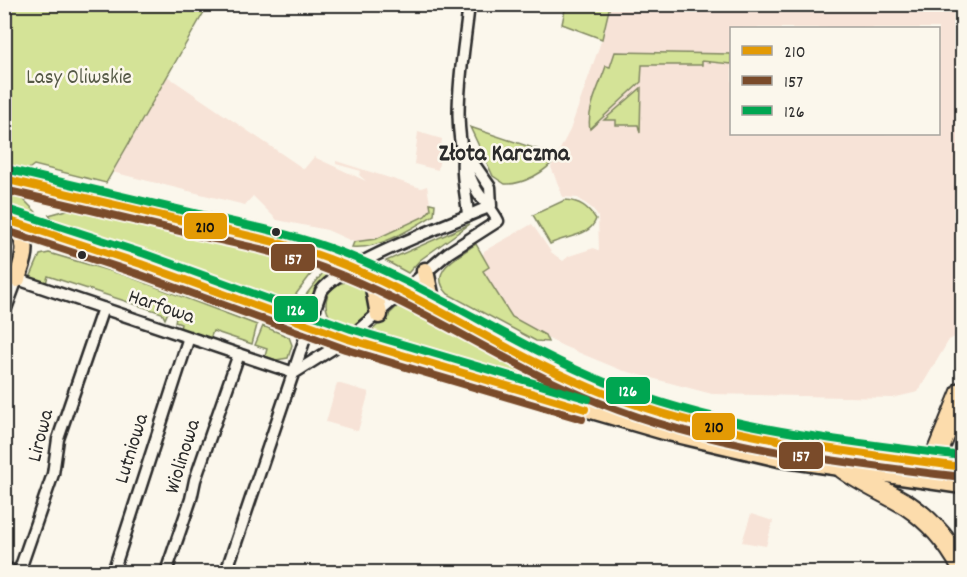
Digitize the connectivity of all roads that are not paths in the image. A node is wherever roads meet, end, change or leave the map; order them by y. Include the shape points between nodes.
1 (469, 4) edge
2 (464, 151) junction
3 (4, 179) edge
4 (491, 206) junction
5 (468, 216) junction
6 (8, 220) edge
7 (353, 268) junction
8 (425, 271) junction
9 (372, 277) junction
10 (17, 279) junction
11 (402, 291) junction
12 (6, 307) edge
13 (103, 308) junction
14 (433, 308) junction
15 (379, 315) junction
16 (308, 326) junction
17 (189, 337) junction
18 (348, 339) junction
19 (239, 354) junction
20 (294, 373) junction
21 (963, 392) edge
22 (933, 463) junction
23 (963, 467) edge
24 (843, 468) junction
25 (963, 485) edge
26 (4, 567) edge
27 (963, 567) edge
28 (14, 573) edge
29 (19, 573) edge
30 (113, 573) edge
31 (166, 573) edge
32 (226, 573) edge

1 - 2 street via 459,114
2 - 4 street via 490,186
2 - 5 street via 461,175
3 - 7 main road via 274,242
4 - 5 street
4 - 8 street via 498,221
5 - 7 street
6 - 10 main road via 24,237 26,246
6 - 16 main road
7 - 9 main road
7 - 16 street via 327,283
8 - 11 street
8 - 14 main road
9 - 11 main road
9 - 15 main road
10 - 12 street
10 - 13 street, Harfowa
11 - 14 main road
11 - 15 street
13 - 17 street, Harfowa
13 - 29 street, Lirowa via 58,439 53,474
14 - 22 main road via 528,358 657,412 744,435
15 - 18 street
16 - 18 main road
16 - 20 street
17 - 19 street, Harfowa
17 - 30 street, Lutniowa
18 - 20 street
18 - 24 main road via 664,432
19 - 20 street, Harfowa
19 - 31 street, Wiolinowa
20 - 32 street
21 - 22 highway
22 - 23 main road
24 - 25 main road
24 - 27 highway via 923,517
26 - 28 street

